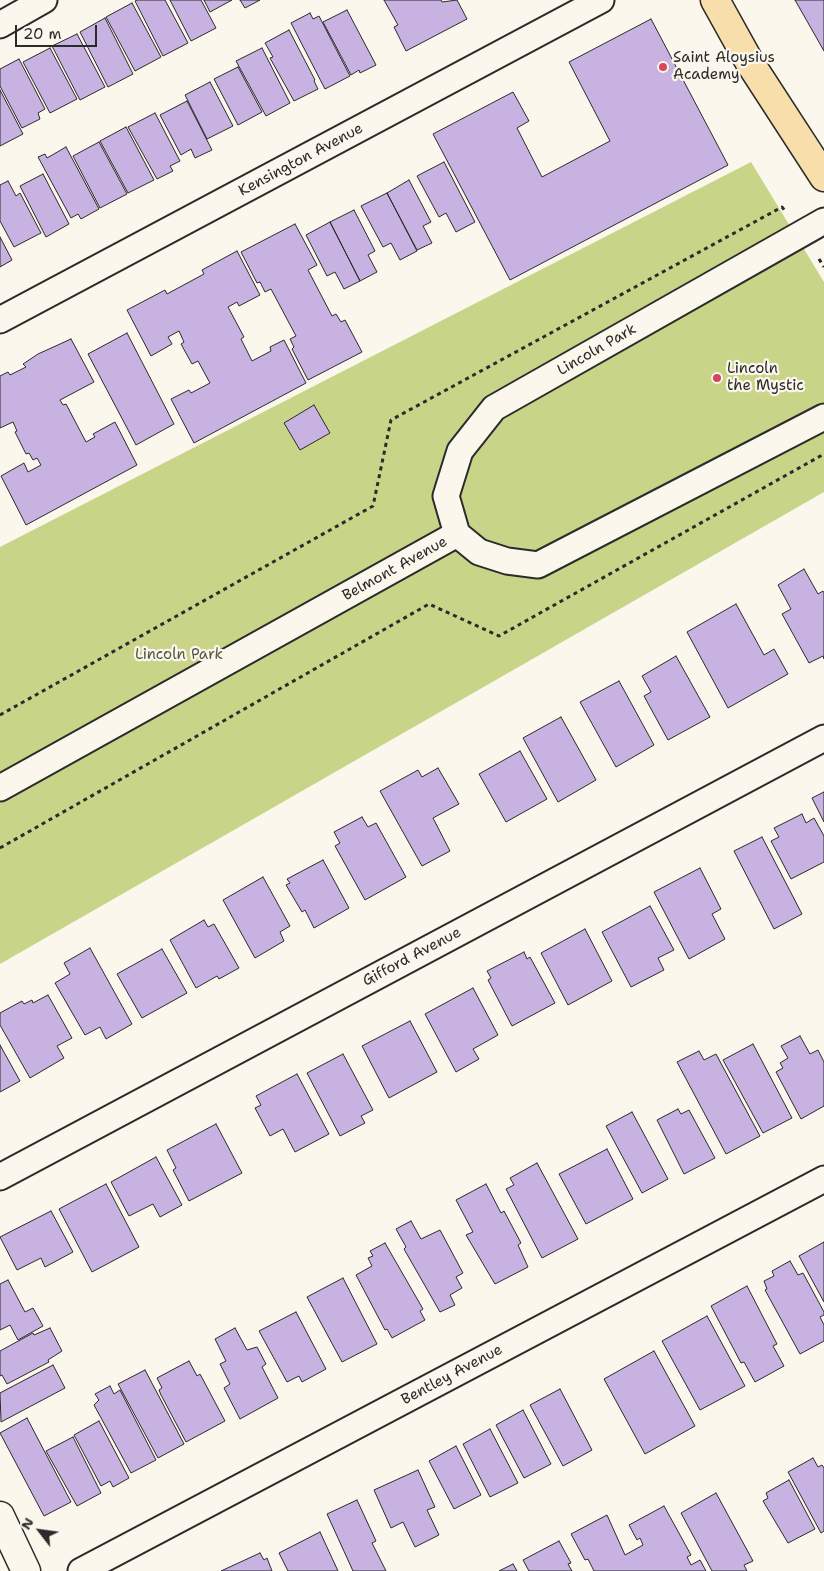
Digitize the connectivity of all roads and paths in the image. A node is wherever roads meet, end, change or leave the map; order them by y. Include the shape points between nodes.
1 (44, 0) edge
2 (601, 0) edge
3 (715, 0) edge
4 (0, 25) edge
5 (824, 177) edge
6 (782, 207) dead end
7 (824, 221) edge
8 (819, 259) dead end
9 (824, 267) edge
10 (0, 320) edge
11 (824, 416) edge
12 (824, 454) edge
13 (458, 534) junction
14 (0, 715) edge
15 (824, 738) edge
16 (0, 788) edge
17 (0, 848) edge
18 (0, 1177) edge
19 (824, 1179) edge
20 (0, 1516) edge
21 (26, 1571) edge
22 (81, 1571) edge

1 - 4 street
2 - 10 street, Kensington Avenue
3 - 5 main road via 750,63
6 - 14 path via 391,420 373,506
7 - 13 street, Lincoln Park via 494,408 460,450 446,496
8 - 9 path
11 - 13 street, Belmont Avenue via 538,565 508,561 479,552
12 - 17 path via 499,636 429,604
13 - 16 street, Belmont Avenue
15 - 18 street, Gifford Avenue
19 - 22 street, Bentley Avenue
20 - 21 main road

